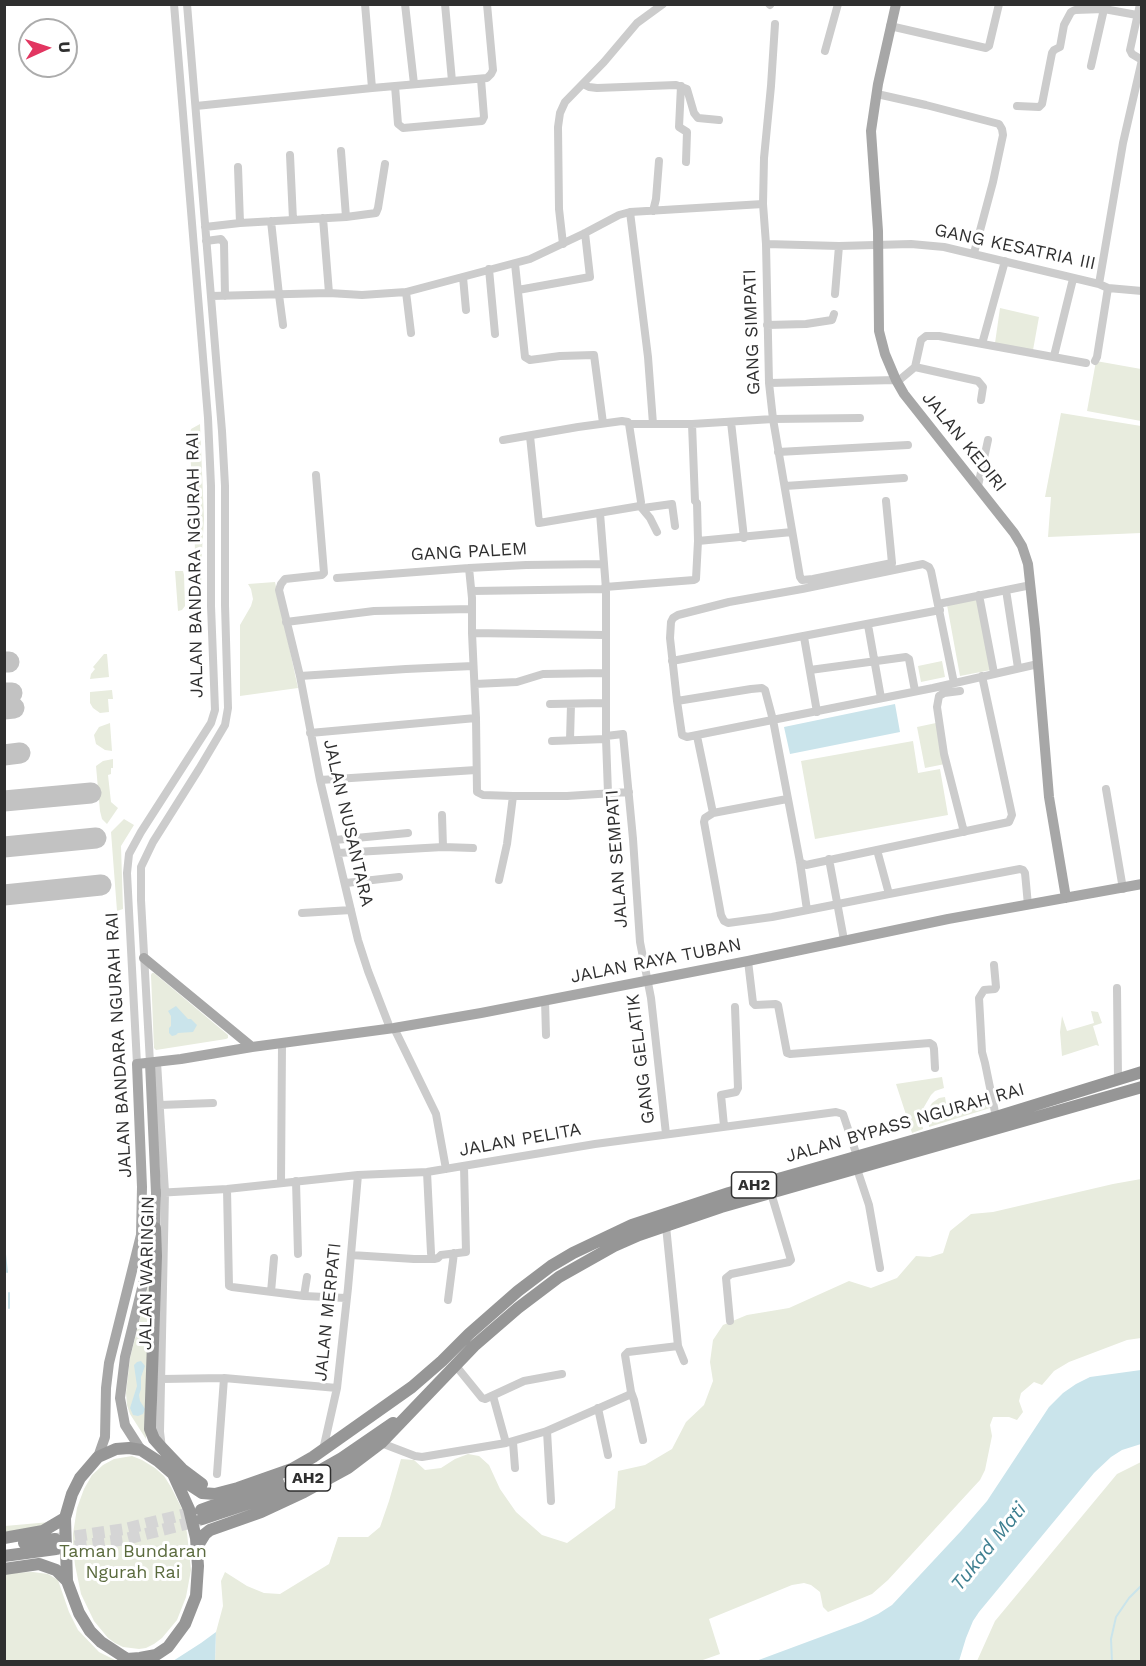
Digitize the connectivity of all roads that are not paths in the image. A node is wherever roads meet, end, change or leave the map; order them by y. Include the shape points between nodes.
1 (174, 4) edge
2 (187, 4) edge
3 (365, 4) edge
4 (405, 4) edge
5 (445, 4) edge
6 (487, 4) edge
7 (663, 4) edge
8 (838, 4) edge
9 (896, 4) edge
10 (999, 4) edge
11 (1140, 4) edge
12 (1104, 9) junction
13 (1137, 15) junction
14 (775, 24) dead end
15 (890, 26) junction
16 (825, 51) dead end
17 (1142, 60) edge
18 (1091, 66) dead end
19 (480, 79) junction
20 (452, 81) junction
21 (414, 84) junction
22 (583, 84) junction
23 (395, 86) junction
24 (681, 86) junction
25 (372, 88) junction
26 (876, 94) junction
27 (196, 106) junction
28 (1017, 106) dead end
29 (719, 120) dead end
30 (340, 151) dead end
31 (290, 155) dead end
32 (659, 161) dead end
33 (686, 162) dead end
34 (385, 164) dead end
35 (238, 167) dead end
36 (763, 204) junction
37 (653, 211) junction
38 (630, 212) junction
39 (346, 217) junction
40 (323, 218) junction
41 (293, 220) junction
42 (272, 221) junction
43 (240, 223) junction
44 (209, 226) junction
45 (585, 233) junction
46 (221, 239) junction
47 (206, 241) junction
48 (563, 244) junction
49 (766, 244) junction
50 (878, 245) junction
51 (839, 246) junction
52 (974, 253) junction
53 (1005, 261) junction
54 (515, 264) junction
55 (489, 269) junction
56 (463, 277) junction
57 (1073, 279) junction
58 (1099, 284) junction
59 (1108, 288) junction
60 (518, 290) junction
61 (1142, 291) edge
62 (406, 292) junction
63 (329, 293) junction
64 (835, 294) dead end
65 (279, 295) junction
66 (211, 296) junction
67 (225, 296) junction
68 (466, 310) dead end
69 (834, 314) dead end
70 (283, 325) dead end
71 (767, 325) junction
72 (411, 333) dead end
73 (495, 334) dead end
74 (982, 344) junction
75 (1054, 357) junction
76 (915, 367) junction
77 (896, 381) junction
78 (769, 383) junction
79 (981, 400) dead end
80 (860, 418) dead end
81 (773, 419) junction
82 (731, 422) junction
83 (603, 423) junction
84 (629, 424) junction
85 (653, 424) junction
86 (692, 424) junction
87 (530, 436) junction
88 (503, 440) dead end
89 (987, 440) dead end
90 (908, 445) dead end
91 (778, 452) junction
92 (316, 476) dead end
93 (904, 478) dead end
94 (785, 486) junction
95 (978, 486) junction
96 (886, 501) dead end
97 (641, 507) junction
98 (600, 513) junction
99 (675, 526) dead end
100 (657, 532) dead end
101 (792, 532) junction
102 (744, 538) junction
103 (698, 542) junction
104 (604, 564) junction
105 (469, 568) junction
106 (224, 570) junction
107 (211, 571) junction
108 (337, 578) dead end
109 (814, 582) junction
110 (1031, 585) junction
111 (606, 588) junction
112 (1006, 590) junction
113 (472, 591) junction
114 (979, 595) junction
115 (939, 607) junction
116 (472, 609) junction
117 (286, 622) junction
118 (868, 625) junction
119 (472, 633) junction
120 (605, 635) junction
121 (804, 637) junction
122 (226, 646) junction
123 (212, 647) junction
124 (672, 661) junction
125 (874, 661) junction
126 (1038, 664) junction
127 (473, 666) junction
128 (1018, 668) junction
129 (810, 670) junction
130 (605, 673) junction
131 (994, 673) junction
132 (300, 676) junction
133 (982, 676) junction
134 (954, 683) junction
135 (475, 684) junction
136 (915, 691) junction
137 (960, 691) dead end
138 (881, 698) junction
139 (677, 701) junction
140 (605, 703) junction
141 (550, 704) dead end
142 (571, 704) junction
143 (817, 712) junction
144 (476, 718) junction
145 (773, 720) junction
146 (310, 733) junction
147 (698, 736) junction
148 (606, 738) junction
149 (570, 740) junction
150 (552, 741) dead end
151 (476, 770) junction
152 (320, 780) junction
153 (1106, 789) dead end
154 (628, 792) junction
155 (608, 793) junction
156 (513, 796) junction
157 (787, 799) junction
158 (155, 811) junction
159 (713, 813) junction
160 (442, 815) dead end
161 (168, 819) junction
162 (964, 832) junction
163 (408, 833) dead end
164 (335, 840) junction
165 (443, 847) junction
166 (473, 848) dead end
167 (877, 850) junction
168 (338, 853) junction
169 (829, 859) junction
170 (800, 862) junction
171 (399, 878) dead end
172 (499, 880) dead end
173 (346, 883) junction
174 (1142, 884) edge
175 (1123, 889) junction
176 (889, 894) junction
177 (1066, 897) junction
178 (837, 904) junction
179 (1028, 905) junction
180 (351, 909) junction
181 (807, 910) junction
182 (302, 913) dead end
183 (844, 940) junction
184 (144, 958) junction
185 (748, 961) junction
186 (994, 965) dead end
187 (648, 981) junction
188 (1117, 988) dead end
189 (544, 1000) junction
190 (735, 1007) dead end
191 (392, 1028) junction
192 (546, 1035) dead end
193 (282, 1044) junction
194 (252, 1047) junction
195 (154, 1062) junction
196 (137, 1064) junction
197 (935, 1068) dead end
198 (1142, 1072) edge
199 (1118, 1078) junction
200 (1142, 1087) edge
201 (213, 1103) dead end
202 (160, 1105) junction
203 (996, 1117) junction
204 (724, 1126) junction
205 (666, 1134) junction
206 (857, 1162) junction
207 (464, 1166) junction
208 (446, 1169) junction
209 (427, 1172) junction
210 (358, 1176) junction
211 (296, 1181) junction
212 (281, 1183) junction
213 (227, 1189) junction
214 (160, 1192) junction
215 (771, 1193) junction
216 (666, 1226) junction
217 (155, 1228) junction
218 (431, 1253) dead end
219 (454, 1253) junction
220 (298, 1254) dead end
221 (351, 1255) junction
222 (160, 1256) junction
223 (274, 1258) dead end
224 (880, 1268) dead end
225 (307, 1277) dead end
226 (270, 1292) junction
227 (304, 1296) junction
228 (346, 1298) junction
229 (448, 1300) dead end
230 (730, 1321) dead end
231 (678, 1347) junction
232 (684, 1362) dead end
233 (456, 1366) junction
234 (562, 1374) dead end
235 (224, 1378) junction
236 (162, 1379) junction
237 (412, 1387) junction
238 (337, 1388) junction
239 (631, 1392) junction
240 (493, 1396) junction
241 (420, 1401) junction
242 (598, 1408) junction
243 (547, 1431) junction
244 (644, 1440) dead end
245 (381, 1443) junction
246 (509, 1443) junction
247 (162, 1448) junction
248 (141, 1450) junction
249 (323, 1450) junction
250 (608, 1455) dead end
251 (98, 1457) junction
252 (515, 1468) dead end
253 (173, 1474) junction
254 (217, 1474) dead end
255 (225, 1492) junction
256 (551, 1501) dead end
257 (65, 1518) junction
258 (4, 1538) edge
259 (4, 1546) edge
260 (197, 1547) junction
261 (4, 1556) edge
262 (4, 1569) edge
263 (67, 1581) junction
264 (134, 1660) edge
265 (161, 1660) edge

1 - 107 street, JALAN BANDARA NGURAH RAI via 208,418
2 - 27 street, JALAN BANDARA NGURAH RAI
3 - 25 street
4 - 21 street
5 - 20 street
6 - 19 street via 493,70 489,77
7 - 22 street via 637,22
8 - 16 street
9 - 15 main road, JALAN KEDIRI
10 - 15 street via 986,48
11 - 13 street, GANG KESATRIA III
12 - 13 street
12 - 18 street
12 - 28 street via 1071,12 1060,47 1052,53 1042,104
13 - 17 street, GANG KESATRIA III via 1130,51
14 - 36 street, GANG SIMPATI
15 - 26 main road, JALAN KEDIRI
17 - 58 street, GANG KESATRIA III via 1123,143
19 - 20 street
19 - 23 street via 482,121 403,128 399,124
20 - 21 street
21 - 23 street
22 - 24 street via 597,88
22 - 48 street via 565,102 558,119
23 - 25 street
24 - 29 street via 687,89 698,118
24 - 33 street via 679,127 687,132
25 - 27 street
26 - 50 main road, JALAN KEDIRI via 872,131
26 - 52 street via 999,124 1003,135
27 - 44 street, JALAN BANDARA NGURAH RAI
30 - 39 street
31 - 41 street
32 - 37 street
34 - 39 street via 376,213
35 - 43 street
36 - 37 street
36 - 49 street, GANG SIMPATI
37 - 38 street
38 - 45 street
38 - 85 street
39 - 40 street
40 - 41 street
40 - 63 street
41 - 42 street
42 - 43 street
42 - 65 street
43 - 44 street
44 - 46 street
44 - 47 street, JALAN BANDARA NGURAH RAI
45 - 48 street
45 - 60 street via 590,277
46 - 47 street
46 - 67 street
47 - 66 street, JALAN BANDARA NGURAH RAI
48 - 54 street
49 - 51 street, GANG KESATRIA III
49 - 71 street, GANG SIMPATI
50 - 51 street, GANG KESATRIA III
50 - 52 street, GANG KESATRIA III via 911,244
50 - 77 main road, JALAN KEDIRI via 879,331
51 - 64 street
52 - 53 street, GANG KESATRIA III
53 - 57 street, GANG KESATRIA III
53 - 74 street
54 - 55 street
54 - 60 street
55 - 56 street
55 - 73 street
56 - 62 street
56 - 68 street
57 - 58 street, GANG KESATRIA III
57 - 75 street
58 - 59 street
59 - 61 street
59 - 75 street via 1097,357 1090,362
60 - 83 street via 526,359 594,355
62 - 63 street
62 - 72 street
63 - 65 street
65 - 67 street
65 - 70 street
66 - 67 street
66 - 106 street, JALAN BANDARA NGURAH RAI via 225,486
69 - 71 street via 832,320
71 - 78 street, GANG SIMPATI
74 - 75 street
74 - 76 street via 923,337
76 - 77 street
76 - 79 street via 978,381 982,387
77 - 78 street
77 - 95 main road, JALAN KEDIRI
78 - 81 street, GANG SIMPATI
80 - 81 street
81 - 82 street
81 - 91 street, GANG SIMPATI
82 - 86 street
82 - 102 street
83 - 84 street
83 - 87 street
84 - 85 street
84 - 97 street
85 - 86 street
86 - 103 street
87 - 88 street
87 - 98 street via 538,523
89 - 95 street
90 - 91 street
91 - 94 street, GANG SIMPATI
92 - 117 street, JALAN NUSANTARA via 324,573 283,581 279,590
93 - 94 street
94 - 101 street, GANG SIMPATI
95 - 110 main road, JALAN KEDIRI via 1022,546
96 - 109 street via 892,562
97 - 98 street
97 - 99 street via 672,504
97 - 100 street
98 - 104 street
101 - 102 street
101 - 109 street, GANG SIMPATI via 800,577
102 - 103 street
103 - 111 street via 695,580
104 - 105 street, GANG PALEM
104 - 111 street
105 - 108 street, GANG PALEM
105 - 113 street
106 - 107 street
106 - 122 street, JALAN BANDARA NGURAH RAI
107 - 123 street, JALAN BANDARA NGURAH RAI
109 - 115 street via 923,564 931,571
109 - 124 street via 673,618
110 - 112 street
110 - 126 main road, JALAN KEDIRI
111 - 113 street
111 - 120 street
112 - 114 street
112 - 128 street
113 - 116 street
114 - 115 street
114 - 131 street
115 - 118 street
115 - 134 street
116 - 117 street via 374,611
116 - 119 street
117 - 132 street, JALAN NUSANTARA
118 - 121 street
118 - 125 street
119 - 120 street
119 - 127 street
120 - 130 street
121 - 124 street
121 - 129 street
122 - 123 street
122 - 161 street, JALAN BANDARA NGURAH RAI via 225,725
123 - 158 street, JALAN BANDARA NGURAH RAI via 214,717
124 - 139 street
125 - 129 street
125 - 136 street via 907,657
125 - 138 street
126 - 128 street
126 - 177 main road, JALAN KEDIRI via 1049,797
127 - 132 street
127 - 135 street
128 - 131 street
129 - 143 street
130 - 135 street via 543,674 517,682
130 - 140 street
131 - 133 street
132 - 146 street, JALAN NUSANTARA
133 - 134 street
133 - 162 street via 1012,814 1009,822
134 - 136 street
135 - 144 street
136 - 138 street
137 - 162 street via 939,696 937,706 944,754
138 - 143 street
139 - 145 street via 762,688
139 - 147 street via 682,735
140 - 142 street
140 - 148 street
141 - 142 street
142 - 149 street
143 - 145 street
144 - 146 street
144 - 151 street
145 - 147 street
145 - 157 street
146 - 152 street, JALAN NUSANTARA
147 - 159 street
148 - 149 street
148 - 154 street, JALAN SEMPATI via 622,734
148 - 155 street
149 - 150 street
151 - 152 street
151 - 156 street via 479,794
152 - 164 street, JALAN NUSANTARA
153 - 175 street
154 - 155 street
154 - 187 street, JALAN SEMPATI via 640,942
155 - 156 street
156 - 172 street
157 - 159 street
157 - 170 street
158 - 161 street
158 - 196 street, JALAN BANDARA NGURAH RAI via 132,847 128,863
159 - 181 street via 704,822 724,921 733,923
160 - 165 street
161 - 184 street, JALAN BANDARA NGURAH RAI via 141,867
162 - 167 street
163 - 164 street
164 - 168 street, JALAN NUSANTARA
165 - 166 street
165 - 168 street
167 - 169 street
167 - 176 street
168 - 173 street, JALAN NUSANTARA
169 - 170 street via 806,865
169 - 178 street
170 - 181 street
171 - 173 street
173 - 180 street, JALAN NUSANTARA
174 - 175 main road, JALAN RAYA TUBAN
175 - 177 main road, JALAN RAYA TUBAN
176 - 178 street
176 - 179 street via 1020,869 1025,873
177 - 179 main road, JALAN RAYA TUBAN
178 - 181 street
178 - 183 street
179 - 183 main road, JALAN RAYA TUBAN
180 - 182 street
180 - 191 street, JALAN NUSANTARA via 368,971
183 - 185 main road, JALAN RAYA TUBAN
184 - 194 main road
184 - 195 street, JALAN BANDARA NGURAH RAI
185 - 187 main road, JALAN RAYA TUBAN
185 - 197 street via 753,1004 778,1005 787,1053 930,1043
186 - 203 street via 996,987 984,990 979,998 982,1052
187 - 189 main road, JALAN RAYA TUBAN
187 - 205 street, GANG GELATIK
188 - 199 street
189 - 191 main road, JALAN RAYA TUBAN
189 - 192 street
190 - 204 street via 738,1088 721,1095
191 - 193 main road, JALAN RAYA TUBAN
191 - 208 street, JALAN NUSANTARA via 436,1114
193 - 194 main road, JALAN RAYA TUBAN
193 - 212 street
194 - 195 main road, JALAN RAYA TUBAN
195 - 196 main road, JALAN RAYA TUBAN
195 - 202 street, JALAN WARINGIN
195 - 214 main road, JALAN BANDARA NGURAH RAI
196 - 251 main road, JALAN BANDARA NGURAH RAI via 141,1235 109,1363 105,1437
198 - 199 highway, JALAN BYPASS NGURAH RAI / AH2
199 - 203 highway, JALAN BYPASS NGURAH RAI / AH2
200 - 206 highway, JALAN BYPASS NGURAH RAI / AH2
201 - 202 street
202 - 214 street, JALAN WARINGIN
203 - 206 highway, JALAN BYPASS NGURAH RAI / AH2
204 - 205 street, JALAN PELITA
204 - 206 street, JALAN PELITA via 841,1112
205 - 207 street, JALAN PELITA
206 - 215 highway, JALAN BYPASS NGURAH RAI / AH2
206 - 224 street
206 - 237 highway, JALAN BYPASS NGURAH RAI / AH2 via 729,1192 609,1234 551,1266
207 - 208 street, JALAN PELITA
207 - 219 street via 466,1252
208 - 209 street, JALAN PELITA
209 - 210 street, JALAN PELITA
209 - 218 street
210 - 211 street, JALAN PELITA
210 - 221 street, JALAN MERPATI
211 - 212 street, JALAN PELITA
211 - 220 street
212 - 213 street, JALAN PELITA
213 - 214 street, JALAN PELITA
213 - 226 street via 228,1284
214 - 217 main road, JALAN BANDARA NGURAH RAI
214 - 222 street, JALAN WARINGIN
215 - 216 highway, JALAN BYPASS NGURAH RAI / AH2
215 - 230 street via 791,1260 726,1278
216 - 231 street
216 - 233 highway, JALAN BYPASS NGURAH RAI / AH2 via 614,1245 559,1277 474,1346
217 - 222 highway
217 - 248 main road, JALAN BANDARA NGURAH RAI via 124,1357 120,1398 125,1425
219 - 221 street via 434,1259
219 - 229 street
221 - 228 street, JALAN MERPATI
222 - 236 street, JALAN WARINGIN
222 - 247 highway via 150,1429
223 - 226 street
225 - 227 street
226 - 227 street
227 - 228 street
228 - 238 street, JALAN MERPATI
231 - 232 street
231 - 239 street via 627,1353
233 - 240 street via 483,1399
233 - 241 highway, JALAN BYPASS NGURAH RAI / AH2
234 - 240 street via 524,1381
235 - 236 street
235 - 238 street
235 - 254 street
236 - 247 street, JALAN WARINGIN
237 - 241 highway, AH2 via 389,1412 336,1451 295,1475 201,1515 256,1501 298,1483 342,1458
237 - 249 highway
238 - 249 street, JALAN MERPATI
239 - 242 street
239 - 244 street
240 - 246 street
241 - 245 highway
242 - 243 street
242 - 250 street
243 - 246 street
243 - 256 street
245 - 246 street via 422,1456
245 - 260 highway via 348,1468 304,1492 210,1530
246 - 252 street
247 - 255 highway via 198,1482
248 - 251 highway via 116,1449
248 - 253 highway
249 - 255 highway via 292,1469
251 - 257 highway via 80,1478
253 - 255 highway via 202,1493
253 - 260 highway via 189,1509
257 - 258 highway via 43,1532
257 - 263 highway
259 - 261 highway via 56,1544
260 - 265 highway via 196,1596 185,1624
262 - 263 highway via 39,1564 56,1570
263 - 264 highway via 90,1631 109,1648
264 - 265 highway

